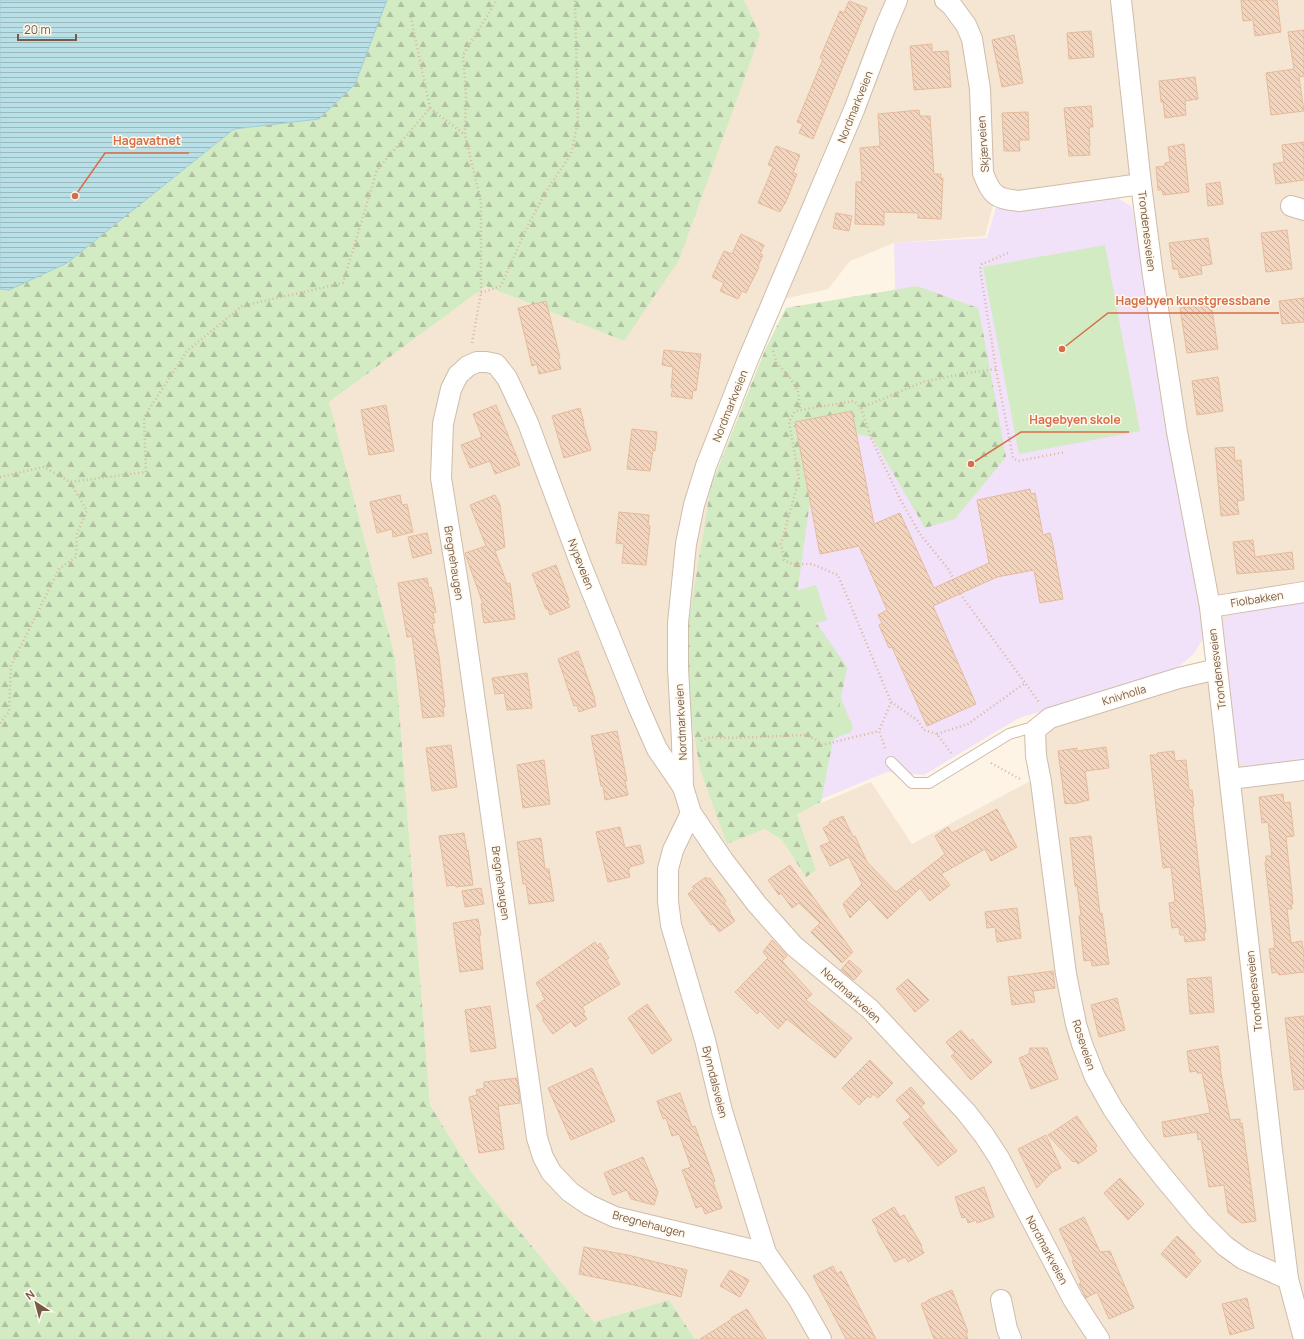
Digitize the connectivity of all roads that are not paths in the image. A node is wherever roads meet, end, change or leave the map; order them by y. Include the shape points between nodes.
1 (897, 0) edge
2 (945, 0) edge
3 (1120, 0) edge
4 (1141, 184) junction
5 (468, 366) joint
6 (1304, 592) edge
7 (1210, 607) junction
8 (1217, 669) junction
9 (1042, 724) junction
10 (891, 762) road end
11 (1304, 770) edge
12 (1230, 779) junction
13 (683, 787) junction
14 (691, 813) junction
15 (766, 1253) junction
16 (1288, 1279) junction
17 (1001, 1300) dead end
18 (1299, 1302) edge
19 (821, 1339) edge
20 (1011, 1339) edge
21 (1099, 1339) edge
22 (1304, 1339) edge

1 - 13 street, Nordmarkveien via 854,110 757,339 706,466 694,505 686,544 678,623
2 - 4 street, Skjærveien via 966,25 972,39 980,89 984,173 987,185 994,194 1004,200 1019,201
3 - 4 street, Trondenesveien
4 - 7 street, Trondenesveien via 1176,432
5 - 13 street, Nypeveien via 478,362 496,364 507,378 528,423 581,565 638,706 657,749
5 - 15 street, Bregnehaugen via 458,375 451,389 443,424 441,478 537,1138 543,1157 551,1172 570,1192 589,1205 615,1217
6 - 7 street, Fiolbakken
7 - 8 street, Trondenesveien
8 - 9 street, Knivholla via 1179,678
8 - 12 street, Trondenesveien
9 - 10 lane via 1009,734 929,784 912,783
9 - 16 street, Roseveien via 1036,756 1066,974 1076,1024 1095,1077 1113,1109 1138,1144 1200,1221 1225,1246 1243,1259
11 - 12 street
12 - 16 street, Trondenesveien
13 - 14 street, Nordmarkveien
14 - 15 street, Bynndalsveien via 673,850 668,869 671,925 697,1011 722,1111
14 - 21 street, Nordmarkveien via 723,860 794,946 870,1009 966,1112 984,1135 999,1158 1073,1299
15 - 19 street, Bynndalsveien via 799,1300
16 - 18 street, Trondenesveien
17 - 20 street
18 - 22 street, Trondenesveien

